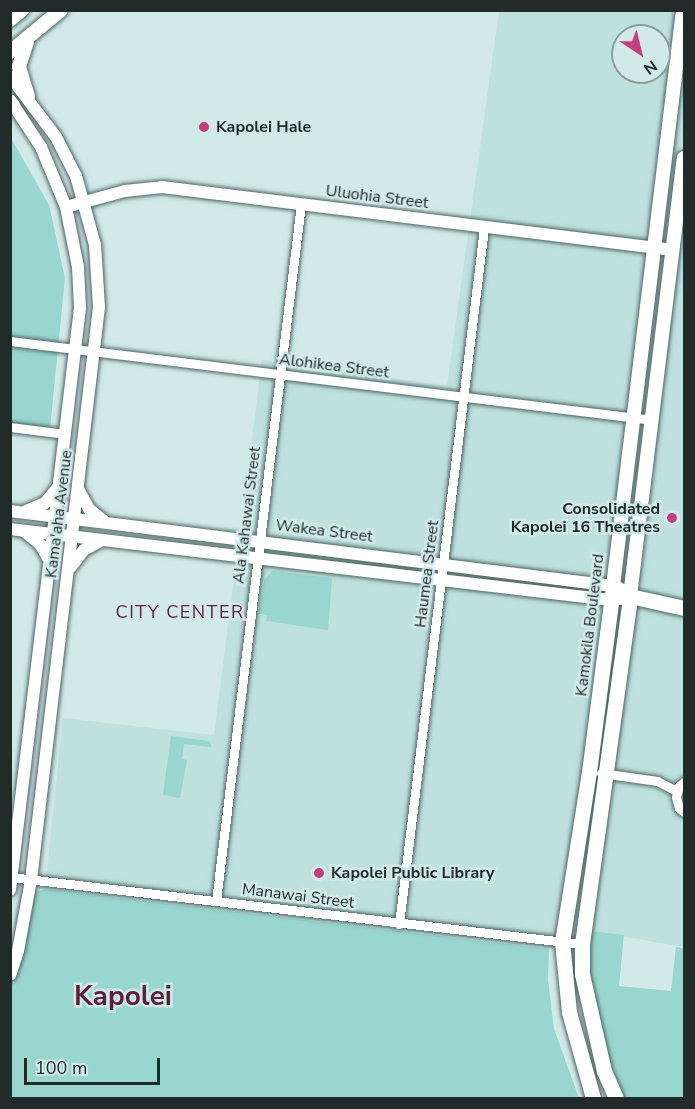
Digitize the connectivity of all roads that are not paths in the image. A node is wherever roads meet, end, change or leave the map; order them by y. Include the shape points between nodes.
1 (61, 10) edge
2 (683, 10) edge
3 (30, 36) junction
4 (10, 52) edge
5 (10, 76) edge
6 (28, 97) junction
7 (12, 102) edge
8 (684, 158) edge
9 (85, 201) junction
10 (301, 204) junction
11 (66, 207) junction
12 (484, 228) junction
13 (654, 248) junction
14 (679, 251) edge
15 (10, 341) edge
16 (77, 349) junction
17 (96, 352) junction
18 (280, 374) junction
19 (464, 396) junction
20 (634, 418) junction
21 (653, 420) junction
22 (10, 427) edge
23 (66, 434) junction
24 (61, 483) junction
25 (78, 489) junction
26 (16, 512) edge
27 (57, 517) junction
28 (75, 519) junction
29 (105, 522) junction
30 (16, 530) edge
31 (54, 534) junction
32 (72, 537) junction
33 (102, 540) junction
34 (259, 542) junction
35 (257, 559) junction
36 (51, 563) junction
37 (443, 564) junction
38 (68, 570) junction
39 (441, 582) junction
40 (612, 593) junction
41 (630, 596) junction
42 (684, 608) edge
43 (589, 772) junction
44 (606, 774) junction
45 (684, 782) edge
46 (677, 791) junction
47 (684, 812) edge
48 (31, 880) junction
49 (11, 882) edge
50 (216, 901) junction
51 (399, 924) junction
52 (562, 942) junction
53 (582, 944) junction
54 (10, 975) edge
55 (593, 1098) edge
56 (616, 1098) edge

1 - 3 main road
2 - 13 main road, Kamokila Boulevard
3 - 4 main road
3 - 6 main road via 19,67
5 - 6 street, Kama'aha Avenue
6 - 9 street, Kama'aha Avenue via 67,156
7 - 11 street, Kama'aha Avenue via 49,162
8 - 14 main road
9 - 10 street, Uluohia Street via 162,187
9 - 11 street, Uluohia Street
9 - 17 street, Kama'aha Avenue via 98,268
10 - 12 street, Uluohia Street
10 - 18 street, Ala Kahawai Street
11 - 16 street, Kama'aha Avenue via 78,267
12 - 13 street, Uluohia Street
12 - 19 street, Haumea Street
13 - 14 street, Uluohia Street
13 - 20 main road, Kamokila Boulevard
14 - 21 main road
15 - 16 street, Alohikea Street
16 - 17 street, Alohikea Street
16 - 23 street, Kama'aha Avenue
17 - 18 street, Alohikea Street
17 - 25 street, Kama'aha Avenue
18 - 19 street, Alohikea Street
18 - 34 street, Ala Kahawai Street
19 - 20 street, Alohikea Street
19 - 37 street, Haumea Street
20 - 21 street, Alohikea Street
20 - 40 main road, Kamokila Boulevard
21 - 41 main road
22 - 23 street
23 - 24 street, Kama'aha Avenue
24 - 26 street via 45,503
24 - 27 street, Kama'aha Avenue
25 - 28 street, Kama'aha Avenue
25 - 29 street via 89,508
26 - 27 street, Wakea Street
27 - 28 street, Wakea Street
27 - 31 street, Kama'aha Avenue
28 - 29 street, Wakea Street
28 - 32 street, Kama'aha Avenue
29 - 34 street, Wakea Street
30 - 31 street, Wakea Street
30 - 36 street via 40,544
31 - 32 street, Wakea Street
31 - 36 street, Kama'aha Avenue
32 - 33 street, Wakea Street
32 - 38 street, Kama'aha Avenue
33 - 35 street, Wakea Street
33 - 38 street via 84,550
34 - 35 street, Ala Kahawai Street
34 - 37 street, Wakea Street
35 - 39 street, Wakea Street
35 - 50 street, Ala Kahawai Street
36 - 49 street, Kama'aha Avenue
37 - 39 street, Haumea Street
37 - 40 street, Wakea Street
38 - 48 street, Kama'aha Avenue
39 - 40 street, Wakea Street
39 - 51 street, Haumea Street
40 - 41 main road, Wakea Street
40 - 43 main road, Kamokila Boulevard
41 - 42 main road, Wakea Street
41 - 44 main road
43 - 44 street
43 - 52 main road, Kamokila Boulevard
44 - 46 street via 657,781
44 - 53 main road
45 - 46 street
46 - 47 street via 676,802
48 - 49 street, Manawai Street
48 - 50 street, Manawai Street
48 - 54 street, Kama'aha Avenue
50 - 51 street, Manawai Street
51 - 52 street, Manawai Street
52 - 53 street, Manawai Street
52 - 55 main road, Kamokila Boulevard via 569,1012
53 - 56 main road via 587,1004 604,1071

